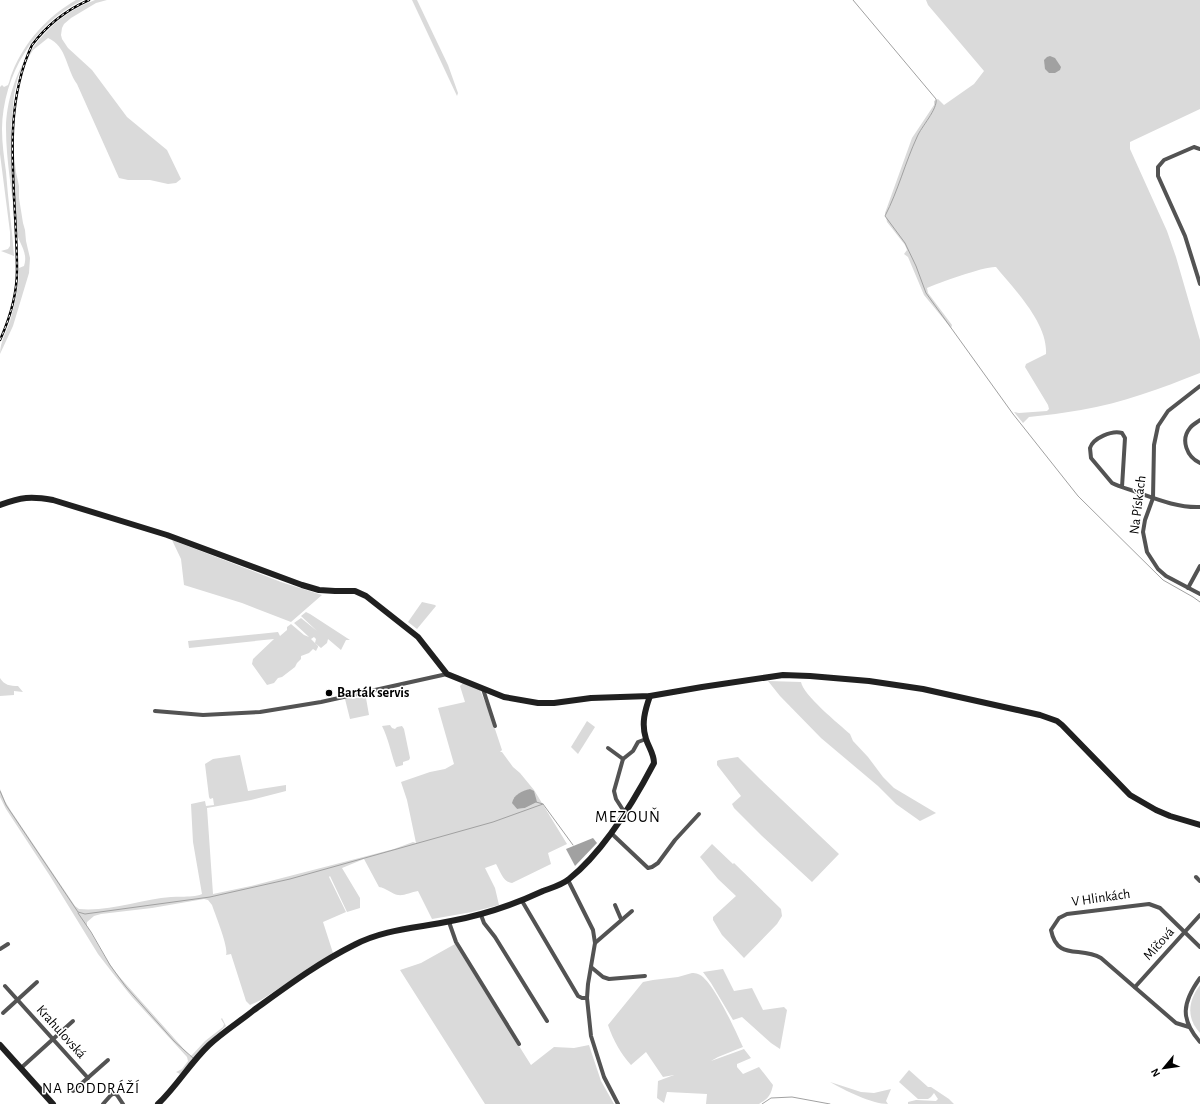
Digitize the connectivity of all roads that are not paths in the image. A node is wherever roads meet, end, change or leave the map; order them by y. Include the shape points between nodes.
1 (1200, 144) edge
2 (1194, 147) junction
3 (1200, 149) edge
4 (1200, 284) edge
5 (1200, 386) edge
6 (1200, 420) edge
7 (1200, 463) edge
8 (1122, 487) junction
9 (1153, 498) junction
10 (0, 505) edge
11 (1200, 507) edge
12 (1200, 566) edge
13 (1188, 588) junction
14 (1200, 594) edge
15 (448, 674) junction
16 (483, 689) junction
17 (650, 696) junction
18 (155, 711) dead end
19 (496, 726) dead end
20 (646, 739) junction
21 (608, 748) dead end
22 (623, 759) junction
23 (625, 813) junction
24 (699, 814) dead end
25 (1200, 825) edge
26 (611, 833) junction
27 (1196, 877) dead end
28 (568, 880) junction
29 (1200, 881) edge
30 (522, 901) junction
31 (615, 905) dead end
32 (632, 911) dead end
33 (481, 914) junction
34 (1200, 915) edge
35 (621, 919) junction
36 (449, 922) junction
37 (1185, 932) junction
38 (595, 943) junction
39 (8, 944) dead end
40 (1200, 947) edge
41 (0, 949) edge
42 (591, 967) junction
43 (645, 976) dead end
44 (1200, 978) edge
45 (37, 982) dead end
46 (5, 986) dead end
47 (1135, 987) junction
48 (587, 998) junction
49 (18, 1000) junction
50 (3, 1013) dead end
51 (73, 1021) dead end
52 (547, 1021) dead end
53 (1189, 1027) junction
54 (53, 1039) junction
55 (1200, 1042) edge
56 (519, 1044) dead end
57 (0, 1046) edge
58 (108, 1060) dead end
59 (20, 1068) junction
60 (88, 1078) junction
61 (73, 1091) dead end
62 (51, 1103) edge
63 (103, 1104) edge
64 (123, 1104) edge
65 (158, 1104) edge
66 (618, 1104) edge

1 - 2 street
2 - 3 street
2 - 4 street via 1164,160 1158,167 1158,176 1185,236
5 - 9 street, Na Pískách via 1168,411 1158,426 1154,445
6 - 7 street via 1190,428 1185,440 1190,456
8 - 8 street via 1110,482 1091,458 1089,451 1095,439 1115,432 1122,433 1125,438
8 - 9 street
9 - 11 street via 1178,505
9 - 13 street, Na Pískách via 1144,526 1147,552 1162,573
10 - 15 street via 29,497 53,500 167,535 302,586 319,590 355,591 366,596 418,637
12 - 13 street
13 - 14 street, Na Pískách
15 - 16 street
15 - 18 street via 321,702 260,712 203,715
16 - 17 street via 504,697 538,703
16 - 19 street
17 - 20 street via 644,715
17 - 25 street via 783,675 810,676 923,689 1040,715 1062,725 1124,791 1152,808
20 - 22 street via 638,742 633,751
20 - 23 street via 654,763
21 - 22 street
22 - 23 street via 614,791
23 - 26 street
24 - 26 street via 658,863 648,868
26 - 28 street
27 - 29 street
28 - 30 street
28 - 38 street via 593,930
30 - 33 street
30 - 48 street via 578,996
31 - 35 street
32 - 35 street
33 - 36 street
33 - 52 street via 484,923
34 - 37 street, Míčová
35 - 38 street
36 - 56 street via 456,942
36 - 65 street via 380,935 355,944 327,960 209,1044
37 - 40 street, V Hlinkách
37 - 47 street, Míčová
37 - 47 street, V Hlinkách via 1160,908 1149,904 1067,914 1059,918 1052,930 1058,946 1066,951 1086,952 1096,956
38 - 42 street
39 - 41 street
42 - 43 street via 603,977 610,979
42 - 48 street
44 - 53 street via 1187,1002 1186,1018
45 - 49 street, Krahulovská
46 - 49 street, Krahulovská
47 - 53 street, V Hlinkách via 1176,1023
48 - 66 street via 591,1036 598,1063
49 - 50 street, Krahulovská
49 - 54 street, Krahulovská
51 - 54 street
53 - 55 street
54 - 59 street
54 - 60 street, Krahulovská
57 - 59 street
58 - 60 street, Krahulovská
59 - 62 street
60 - 61 street, Krahulovská
63 - 64 street via 114,1093

